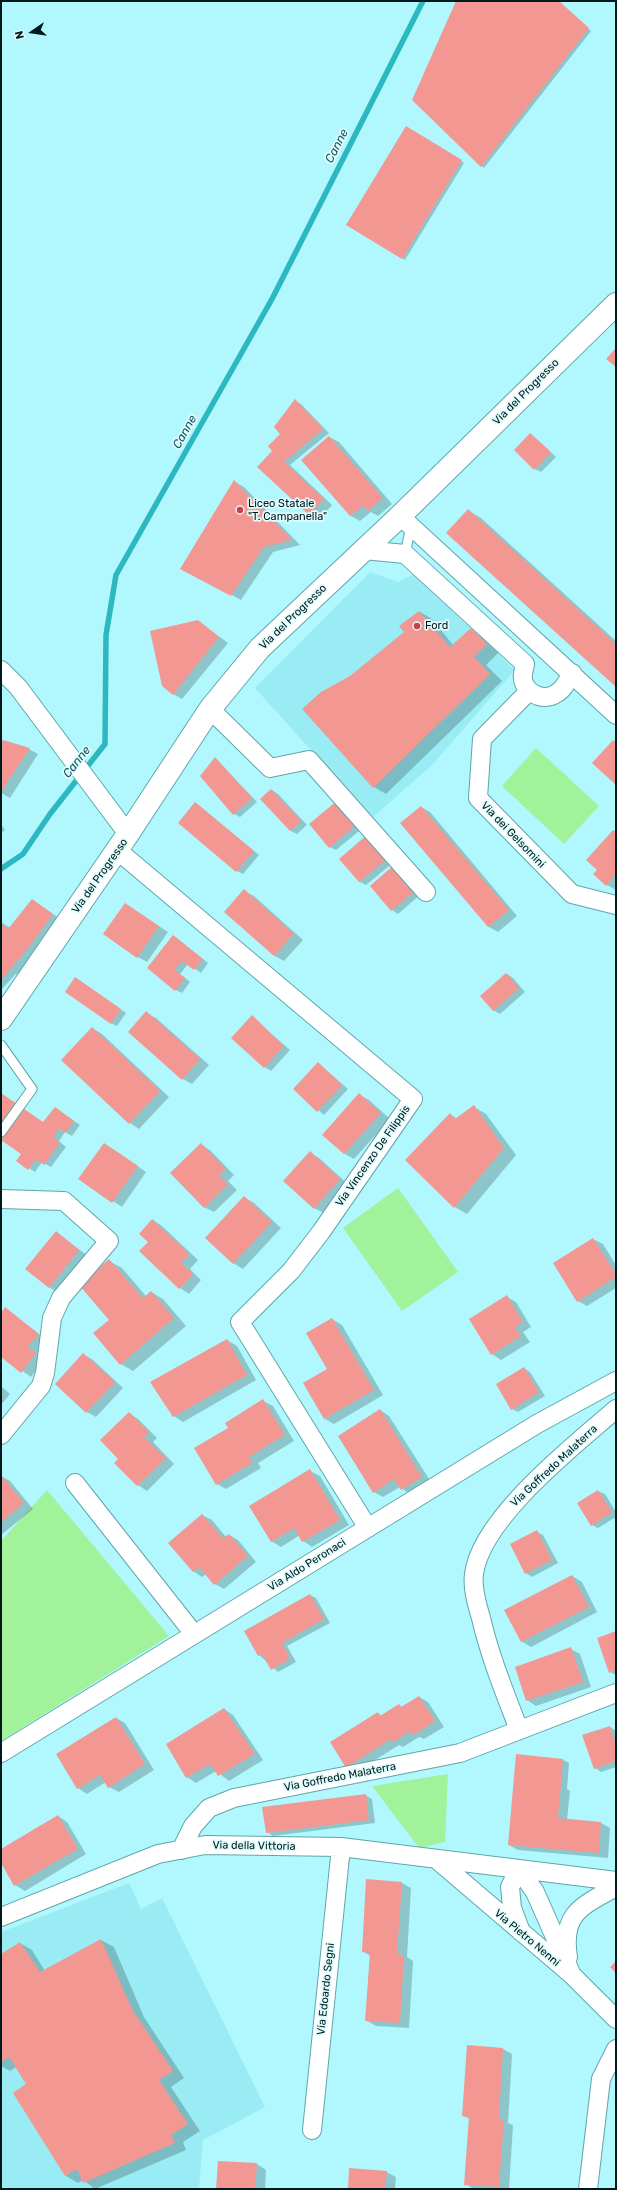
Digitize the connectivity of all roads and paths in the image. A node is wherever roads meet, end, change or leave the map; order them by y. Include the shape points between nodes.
1 (616, 304) edge
2 (406, 521) junction
3 (364, 550) junction
4 (406, 554) junction
5 (1, 670) edge
6 (572, 673) junction
7 (529, 691) junction
8 (210, 710) junction
9 (616, 715) edge
10 (123, 842) junction
11 (426, 892) dead end
12 (616, 905) edge
13 (1, 1019) edge
14 (1, 1045) edge
15 (1, 1132) edge
16 (1, 1199) edge
17 (616, 1381) edge
18 (616, 1409) edge
19 (1, 1435) edge
20 (75, 1483) dead end
21 (368, 1528) junction
22 (194, 1634) junction
23 (616, 1693) edge
24 (519, 1730) junction
25 (1, 1753) edge
26 (341, 1848) junction
27 (181, 1850) junction
28 (436, 1859) junction
29 (519, 1869) junction
30 (616, 1881) edge
31 (616, 1887) edge
32 (1, 1917) edge
33 (521, 1933) junction
34 (572, 1975) junction
35 (616, 2019) edge
36 (616, 2049) edge
37 (312, 2130) dead end
38 (588, 2189) edge

1 - 2 street, Via del Progresso
2 - 3 street, Via del Progresso
2 - 4 lane
2 - 6 street
3 - 4 street
3 - 8 street, Via del Progresso via 260,648
4 - 7 street via 525,664 524,682
5 - 10 street via 18,687 107,806
6 - 7 street via 565,686 553,695 538,697
6 - 9 street
7 - 12 street, Via dei Gelsomini via 482,739 478,798 572,894
8 - 10 street, Via del Progresso
8 - 11 street via 270,768 309,760
10 - 13 street, Via del Progresso
10 - 21 street, Via Vincenzo De Filippis via 413,1099 291,1271 240,1322
14 - 15 lane via 32,1089
16 - 19 street via 64,1201 109,1241 61,1298 52,1318 41,1386
17 - 21 street, Via Aldo Peronaci via 537,1424
18 - 24 street, Via Goffredo Malaterra via 516,1500 489,1535 474,1574 476,1599 488,1645
20 - 22 street
21 - 22 street, Via Aldo Peronaci
22 - 25 street, Via Aldo Peronaci
23 - 24 street, Via Goffredo Malaterra
24 - 27 street, Via Goffredo Malaterra via 460,1753 234,1798 209,1808 192,1826
26 - 27 street, Via della Vittoria via 206,1845
26 - 28 street, Via della Vittoria
26 - 37 street, Via Edoardo Segni
27 - 32 street, Via della Vittoria via 158,1854
28 - 29 street, Via della Vittoria
28 - 33 street, Via Pietro Nenni
29 - 30 street, Via della Vittoria
29 - 33 street via 510,1887 512,1908
29 - 34 street via 535,1892
31 - 34 street via 585,1904 570,1919 565,1939
33 - 34 street, Via Pietro Nenni
34 - 35 street, Via Pietro Nenni
36 - 38 street via 601,2079

